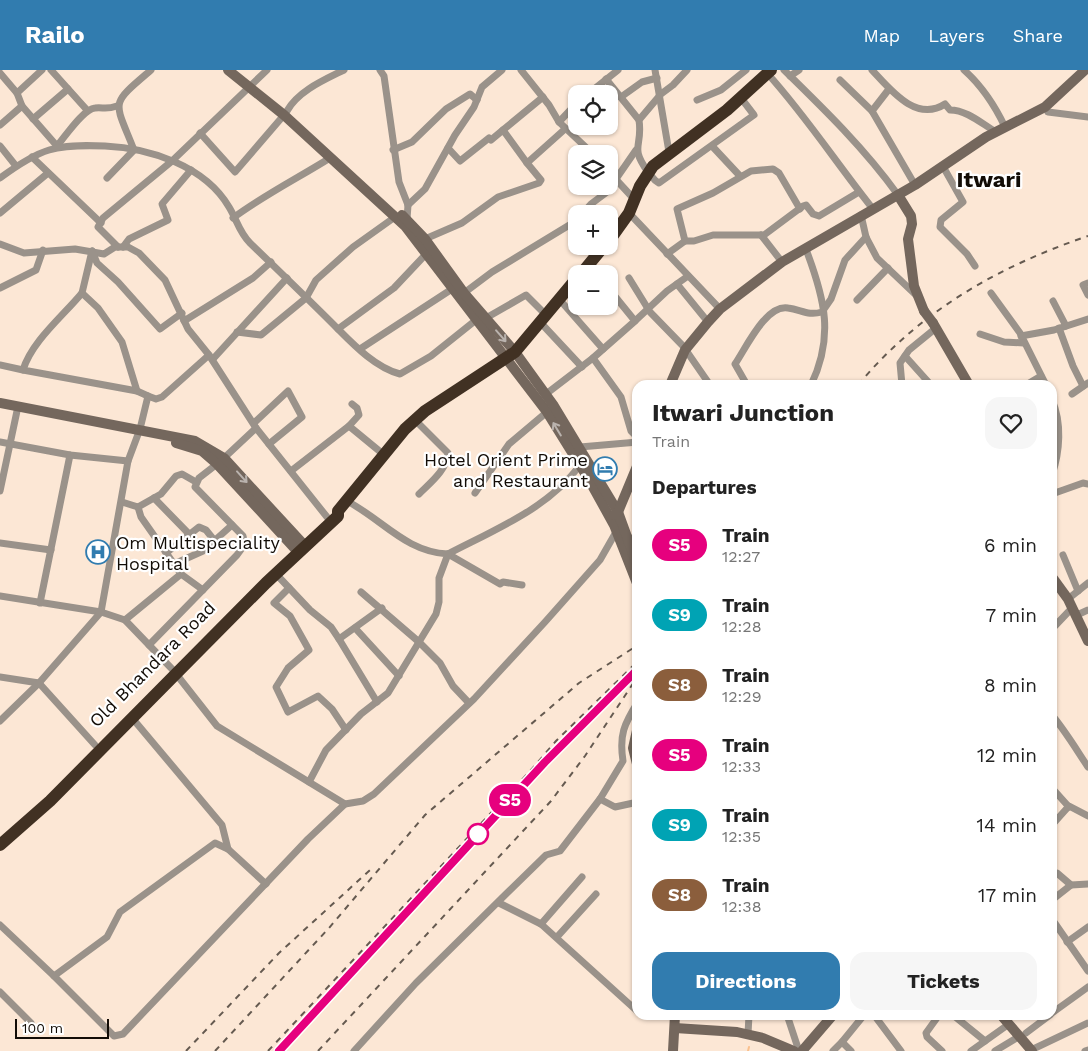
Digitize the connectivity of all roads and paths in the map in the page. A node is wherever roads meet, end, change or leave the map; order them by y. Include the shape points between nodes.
1 (42, 70) edge
2 (51, 70) edge
3 (151, 70) edge
4 (228, 70) edge
5 (239, 70) edge
6 (267, 70) edge
7 (344, 70) edge
8 (380, 70) edge
9 (502, 70) edge
10 (521, 70) edge
11 (618, 70) edge
12 (687, 70) edge
13 (746, 70) edge
14 (784, 70) edge
15 (799, 70) edge
16 (872, 70) edge
17 (964, 70) edge
18 (1085, 70) edge
19 (769, 71) edge
20 (0, 73) edge
21 (656, 74) edge
22 (1088, 74) edge
23 (790, 76) junction
24 (606, 79) junction
25 (840, 80) dead end
26 (599, 85) edge
27 (253, 86) junction
28 (889, 89) junction
29 (68, 90) junction
30 (17, 92) junction
31 (661, 94) junction
32 (543, 97) junction
33 (621, 97) junction
34 (741, 98) junction
35 (477, 100) junction
36 (697, 100) dead end
37 (22, 106) junction
38 (117, 106) junction
39 (1047, 109) junction
40 (87, 110) junction
41 (872, 111) junction
42 (568, 112) edge
43 (285, 113) junction
44 (1088, 117) edge
45 (33, 119) junction
46 (639, 120) junction
47 (558, 122) junction
48 (0, 124) edge
49 (566, 129) junction
50 (504, 130) junction
51 (1001, 132) junction
52 (200, 133) junction
53 (583, 145) edge
54 (0, 146) edge
55 (57, 146) junction
56 (712, 146) junction
57 (448, 148) junction
58 (134, 150) junction
59 (393, 150) junction
60 (636, 150) junction
61 (669, 152) junction
62 (32, 157) junction
63 (330, 158) junction
64 (172, 161) junction
65 (527, 163) junction
66 (16, 166) junction
67 (944, 168) junction
68 (191, 170) junction
69 (649, 172) junction
70 (48, 173) junction
71 (740, 176) junction
72 (0, 178) edge
73 (106, 178) dead end
74 (618, 178) edge
75 (618, 183) edge
76 (916, 186) junction
77 (859, 192) junction
78 (603, 195) edge
79 (899, 197) junction
80 (634, 199) junction
81 (408, 205) junction
82 (590, 205) edge
83 (800, 209) junction
84 (875, 211) junction
85 (0, 213) edge
86 (628, 214) junction
87 (395, 217) junction
88 (863, 217) junction
89 (234, 218) junction
90 (101, 223) junction
91 (406, 223) junction
92 (568, 226) edge
93 (618, 228) edge
94 (761, 235) junction
95 (866, 238) junction
96 (425, 239) junction
97 (685, 241) junction
98 (0, 244) edge
99 (121, 247) junction
100 (43, 250) junction
101 (92, 251) junction
102 (807, 252) junction
103 (426, 254) junction
104 (667, 254) junction
105 (271, 262) junction
106 (783, 264) junction
107 (975, 266) dead end
108 (888, 268) junction
109 (688, 276) junction
110 (287, 278) junction
111 (629, 278) dead end
112 (1088, 283) edge
113 (677, 284) junction
114 (0, 288) edge
115 (568, 288) edge
116 (452, 289) junction
117 (82, 293) junction
118 (464, 293) junction
119 (991, 293) dead end
120 (1088, 294) edge
121 (306, 298) junction
122 (919, 298) junction
123 (559, 299) junction
124 (618, 300) edge
125 (857, 300) dead end
126 (1053, 301) dead end
127 (824, 308) junction
128 (647, 309) junction
129 (722, 311) junction
130 (182, 313) junction
131 (543, 318) junction
132 (481, 319) junction
133 (1088, 319) edge
134 (184, 321) junction
135 (635, 321) junction
136 (710, 324) junction
137 (934, 326) junction
138 (1063, 327) junction
139 (338, 329) junction
140 (237, 332) junction
141 (980, 334) dead end
142 (1022, 340) junction
143 (360, 349) junction
144 (604, 349) junction
145 (687, 353) junction
146 (511, 355) junction
147 (905, 356) junction
148 (211, 357) junction
149 (594, 358) junction
150 (0, 365) edge
151 (582, 366) junction
152 (23, 370) junction
153 (1041, 376) junction
154 (673, 380) edge
155 (679, 380) edge
156 (706, 380) edge
157 (743, 380) edge
158 (813, 380) edge
159 (902, 380) edge
160 (927, 380) edge
161 (966, 380) edge
162 (1034, 380) edge
163 (1043, 380) edge
164 (1086, 385) edge
165 (138, 391) junction
166 (546, 394) junction
167 (1072, 394) dead end
168 (148, 396) junction
169 (0, 403) edge
170 (352, 404) dead end
171 (0, 408) edge
172 (17, 411) junction
173 (1057, 411) edge
174 (547, 412) junction
175 (415, 420) junction
176 (255, 425) junction
177 (349, 426) junction
178 (139, 431) junction
179 (632, 432) edge
180 (632, 441) edge
181 (0, 442) edge
182 (11, 444) junction
183 (270, 444) junction
184 (580, 447) junction
185 (383, 454) junction
186 (70, 455) junction
187 (1057, 460) edge
188 (128, 461) junction
189 (221, 461) junction
190 (580, 465) junction
191 (291, 471) junction
192 (632, 480) edge
193 (196, 482) junction
194 (1088, 484) edge
195 (0, 491) edge
196 (632, 492) edge
197 (1057, 492) edge
198 (419, 494) dead end
199 (475, 494) dead end
200 (154, 498) junction
201 (347, 501) junction
202 (122, 502) junction
203 (138, 507) junction
204 (332, 517) junction
205 (616, 521) junction
206 (232, 525) junction
207 (190, 535) junction
208 (214, 540) junction
209 (0, 543) edge
210 (629, 543) edge
211 (299, 547) junction
212 (51, 550) junction
213 (166, 553) junction
214 (448, 554) junction
215 (1063, 554) dead end
216 (632, 557) edge
217 (174, 564) junction
218 (181, 574) junction
219 (276, 574) junction
220 (1088, 584) edge
221 (522, 585) dead end
222 (1057, 585) edge
223 (289, 588) junction
224 (203, 590) junction
225 (1078, 591) junction
226 (361, 592) dead end
227 (0, 596) edge
228 (40, 603) junction
229 (382, 608) junction
230 (1072, 608) junction
231 (1088, 610) edge
232 (101, 612) junction
233 (125, 620) junction
234 (1057, 624) edge
235 (355, 628) junction
236 (339, 639) junction
237 (1088, 641) edge
238 (419, 642) junction
239 (149, 645) junction
240 (174, 672) junction
241 (399, 676) junction
242 (0, 677) edge
243 (39, 683) junction
244 (377, 702) junction
245 (469, 703) junction
246 (632, 712) edge
247 (133, 719) junction
248 (0, 721) edge
249 (1057, 721) edge
250 (346, 730) junction
251 (95, 745) junction
252 (86, 759) junction
253 (1088, 767) edge
254 (309, 782) junction
255 (1057, 794) edge
256 (600, 799) junction
257 (632, 803) edge
258 (345, 804) junction
259 (1069, 807) junction
260 (1088, 816) edge
261 (1057, 820) edge
262 (0, 834) edge
263 (0, 845) edge
264 (228, 849) junction
265 (1057, 873) edge
266 (582, 877) dead end
267 (266, 884) junction
268 (1071, 884) junction
269 (1088, 884) edge
270 (596, 894) dead end
271 (1057, 896) edge
272 (499, 903) junction
273 (541, 924) junction
274 (0, 925) edge
275 (1057, 927) edge
276 (1088, 927) edge
277 (557, 938) junction
278 (1067, 942) junction
279 (1088, 971) edge
280 (54, 976) junction
281 (1088, 987) edge
282 (0, 992) edge
283 (632, 1006) edge
284 (1057, 1010) edge
285 (675, 1020) edge
286 (749, 1020) edge
287 (789, 1020) edge
288 (829, 1020) edge
289 (860, 1020) edge
290 (878, 1020) edge
291 (935, 1020) edge
292 (959, 1020) edge
293 (1009, 1020) edge
294 (1043, 1020) edge
295 (31, 1023) dead end
296 (1088, 1023) edge
297 (675, 1028) junction
298 (748, 1034) junction
299 (1023, 1034) junction
300 (985, 1041) junction
301 (842, 1042) junction
302 (1034, 1050) edge
303 (354, 1051) edge
304 (673, 1051) edge
305 (794, 1051) edge
306 (801, 1051) edge
307 (833, 1051) edge
308 (851, 1051) edge
309 (901, 1051) edge
310 (942, 1051) edge
311 (971, 1051) edge
312 (995, 1051) edge

1 - 30 street
2 - 29 street
3 - 38 street via 120,97
4 - 27 main road
5 - 27 main road
6 - 27 street
7 - 43 street via 292,101
8 - 59 street via 384,76
9 - 35 street via 482,87
10 - 32 street
11 - 24 street
12 - 31 street
13 - 36 street via 721,90
14 - 23 street
15 - 23 street
16 - 28 street
17 - 51 street via 979,83 1000,114
18 - 39 main road
19 - 34 highway
19 - 77 street
20 - 30 street
21 - 31 street
21 - 33 street
22 - 39 main road
23 - 79 street via 814,97 879,169
24 - 26 street
24 - 33 street
25 - 41 street
27 - 43 main road
27 - 52 street
28 - 41 street
28 - 51 street via 909,106 932,110 945,104 950,110
29 - 40 street
29 - 45 street
30 - 37 street
31 - 46 street
31 - 61 street
32 - 47 street
32 - 50 street
33 - 46 street
34 - 56 street via 754,115
34 - 61 highway
35 - 57 street
35 - 59 street via 470,94 446,109 412,142
37 - 45 street
37 - 48 street
38 - 40 street
38 - 58 street
39 - 44 street
39 - 51 main road
40 - 55 street
41 - 76 street
42 - 47 street
43 - 52 street via 235,172
43 - 63 main road
43 - 91 main road
45 - 55 street
46 - 60 street via 641,134
47 - 49 street
49 - 53 street
49 - 65 street
50 - 57 street via 460,161
50 - 65 street
51 - 67 main road
52 - 64 street
54 - 66 street
55 - 58 street
55 - 62 street
56 - 69 street via 658,183
56 - 71 street
57 - 81 street via 425,189
58 - 64 street via 147,151
58 - 73 street
59 - 81 street via 399,182
60 - 69 street via 638,159
60 - 74 street
61 - 69 highway
62 - 66 street
62 - 70 street
63 - 87 main road
63 - 89 street via 258,200
64 - 68 street
64 - 90 street via 130,194
65 - 96 street via 541,180 539,183 498,197 462,223
66 - 72 street
67 - 76 main road
67 - 107 street via 963,202 941,220 940,227
68 - 89 street via 216,191
68 - 99 street via 162,204 168,220
69 - 80 highway
70 - 85 street
70 - 90 street
71 - 83 street via 774,168
71 - 97 street via 678,209
75 - 80 street
76 - 79 main road
77 - 83 street via 819,216 806,205
77 - 84 street
78 - 82 street
79 - 84 main road
79 - 122 main road via 911,216 908,239 914,286
80 - 86 highway
81 - 91 street
83 - 94 street
84 - 88 main road
86 - 93 highway
86 - 104 street
87 - 91 main road
87 - 121 street via 353,247 316,280
88 - 95 street
88 - 102 main road
88 - 106 main road
89 - 105 street via 249,242
90 - 99 street via 98,227
91 - 96 main road
91 - 103 main road
92 - 118 street
94 - 97 street via 713,235
94 - 106 street
95 - 108 street via 877,258
95 - 127 street via 846,260 831,299
96 - 118 main road
97 - 104 street
98 - 100 street via 24,253
99 - 101 street via 104,254
99 - 130 street via 139,254 165,280
100 - 101 street
100 - 114 street via 36,270
101 - 117 street
101 - 130 street via 97,263 160,330
102 - 106 main road
102 - 127 street via 819,282
103 - 116 main road
103 - 139 street via 394,288
104 - 109 street
105 - 110 street
105 - 134 street via 254,278
106 - 129 main road
108 - 122 street
108 - 125 street
109 - 113 street
109 - 129 street
110 - 121 street
110 - 140 street
111 - 128 street
112 - 120 street via 1084,285
113 - 128 street
113 - 136 street
115 - 123 highway
116 - 132 main road
116 - 143 street
117 - 152 street via 36,346
117 - 165 street via 98,308 122,342
118 - 132 main road
119 - 142 street
121 - 139 street
121 - 140 street via 261,335
122 - 137 main road, bridge
123 - 131 highway
123 - 144 street
124 - 135 street
126 - 138 street
127 - 157 street via 822,312 808,315 788,308 772,311 735,364
127 - 158 street via 826,336
128 - 135 street
128 - 145 street
129 - 136 main road
130 - 134 street
131 - 132 street via 526,295
131 - 146 highway
131 - 151 street
132 - 143 street via 431,356 400,374 387,370
132 - 146 main road
133 - 138 street
134 - 148 street
135 - 144 street
136 - 145 main road
137 - 147 street
137 - 161 main road
138 - 142 street
138 - 164 street via 1073,366
139 - 143 street
140 - 148 street
141 - 142 street via 1004,342
142 - 153 street
144 - 149 street
145 - 154 main road
145 - 155 main road
145 - 156 street
146 - 166 main road
146 - 174 main road
146 - 175 highway
147 - 159 street via 900,363
147 - 160 street
148 - 168 street via 162,397
148 - 176 street
149 - 151 street
149 - 179 street via 621,397
150 - 152 street
151 - 166 street
152 - 165 street
153 - 162 street
153 - 163 street
164 - 167 street
165 - 168 street
166 - 184 main road
168 - 178 street
169 - 178 main road
170 - 177 street via 359,415
171 - 172 main road
172 - 178 main road
172 - 182 street
173 - 187 street
190 -> 174 main road
174 - 199 street via 509,444
175 - 185 highway
175 - 198 street via 448,453 448,460 436,478
176 - 183 street
176 - 183 street via 288,391 302,417
176 - 189 street
177 - 185 street
177 - 191 street
178 - 188 street
178 - 189 main road via 202,451
180 - 184 street
181 - 182 street
182 - 186 street
182 - 195 street
183 - 191 street
184 - 205 main road
185 - 201 highway
186 - 188 street
186 - 212 street
188 - 202 street
189 - 193 street
189 - 211 main road
190 - 205 main road
190 - 214 street via 570,478 539,503
191 - 204 street
192 - 205 main road
193 - 200 street via 187,475 176,476
193 - 206 street via 195,487
194 - 197 street
196 - 205 main road
200 - 203 street
200 - 207 street
201 - 204 highway, Old Bhandara Road
201 - 214 street via 366,511 402,539 430,553
202 - 203 street
202 - 232 street
203 - 213 street via 141,517
204 - 211 highway, Old Bhandara Road
205 - 210 main road
205 - 245 street via 600,560
206 - 208 street
206 - 224 street via 243,536 245,544
207 - 208 street via 203,527
207 - 213 street
208 - 217 street via 202,551
209 - 212 street
210 - 216 main road
211 - 219 highway
211 - 240 highway, Old Bhandara Road via 270,569
212 - 228 street
213 - 217 street
214 - 221 street via 500,584
214 - 238 street via 439,578 436,614
215 - 225 street
217 - 218 street
218 - 224 street
218 - 233 street
219 - 223 street
219 - 240 highway
220 - 225 street
222 - 230 main road
223 - 236 street
223 - 250 street via 274,603 290,616 309,650 288,668 276,687 288,712 318,696 332,709
224 - 239 street
225 - 230 street
226 - 229 street
227 - 228 street
228 - 232 street
229 - 235 street
229 - 238 street
230 - 231 street
230 - 234 street
230 - 237 main road
232 - 233 street
232 - 243 street
233 - 239 street
235 - 236 street
235 - 241 street
236 - 244 street
238 - 241 street
238 - 245 street
239 - 240 street
240 - 247 highway
240 - 251 highway, Old Bhandara Road
240 - 254 street via 217,726
241 - 244 street via 388,693
242 - 243 street
243 - 248 street
243 - 251 street
244 - 250 street
245 - 258 street via 374,794 364,802
246 - 256 street via 620,742 623,761
247 - 252 highway
247 - 264 street via 222,825
249 - 253 street
250 - 254 street via 326,750
251 - 252 highway, Old Bhandara Road
252 - 262 highway, Old Bhandara Road
252 - 263 highway via 50,801
254 - 258 street
255 - 259 street
256 - 257 street via 615,807
256 - 272 street via 560,851 546,855
258 - 267 street
259 - 260 street
259 - 261 street
264 - 267 street
264 - 280 street via 214,843 127,906 120,912 107,937
265 - 268 street
266 - 273 street
267 - 280 street via 123,1034 114,1036
268 - 269 street
268 - 271 street
270 - 277 street
272 - 273 street
272 - 303 street via 416,983
273 - 277 street
274 - 280 street
275 - 278 street
276 - 278 street
277 - 283 street
278 - 279 street
281 - 284 street
282 - 295 street
285 - 297 main road
286 - 298 street
287 - 306 street
288 - 306 main road
289 - 301 street
290 - 309 street
291 - 310 street via 926,1033
292 - 300 street
293 - 299 main road
293 - 300 street
294 - 299 street
296 - 302 street
297 - 298 main road
297 - 304 main road
298 - 305 main road
299 - 302 main road
299 - 312 street
300 - 311 street
301 - 307 street
301 - 308 street

